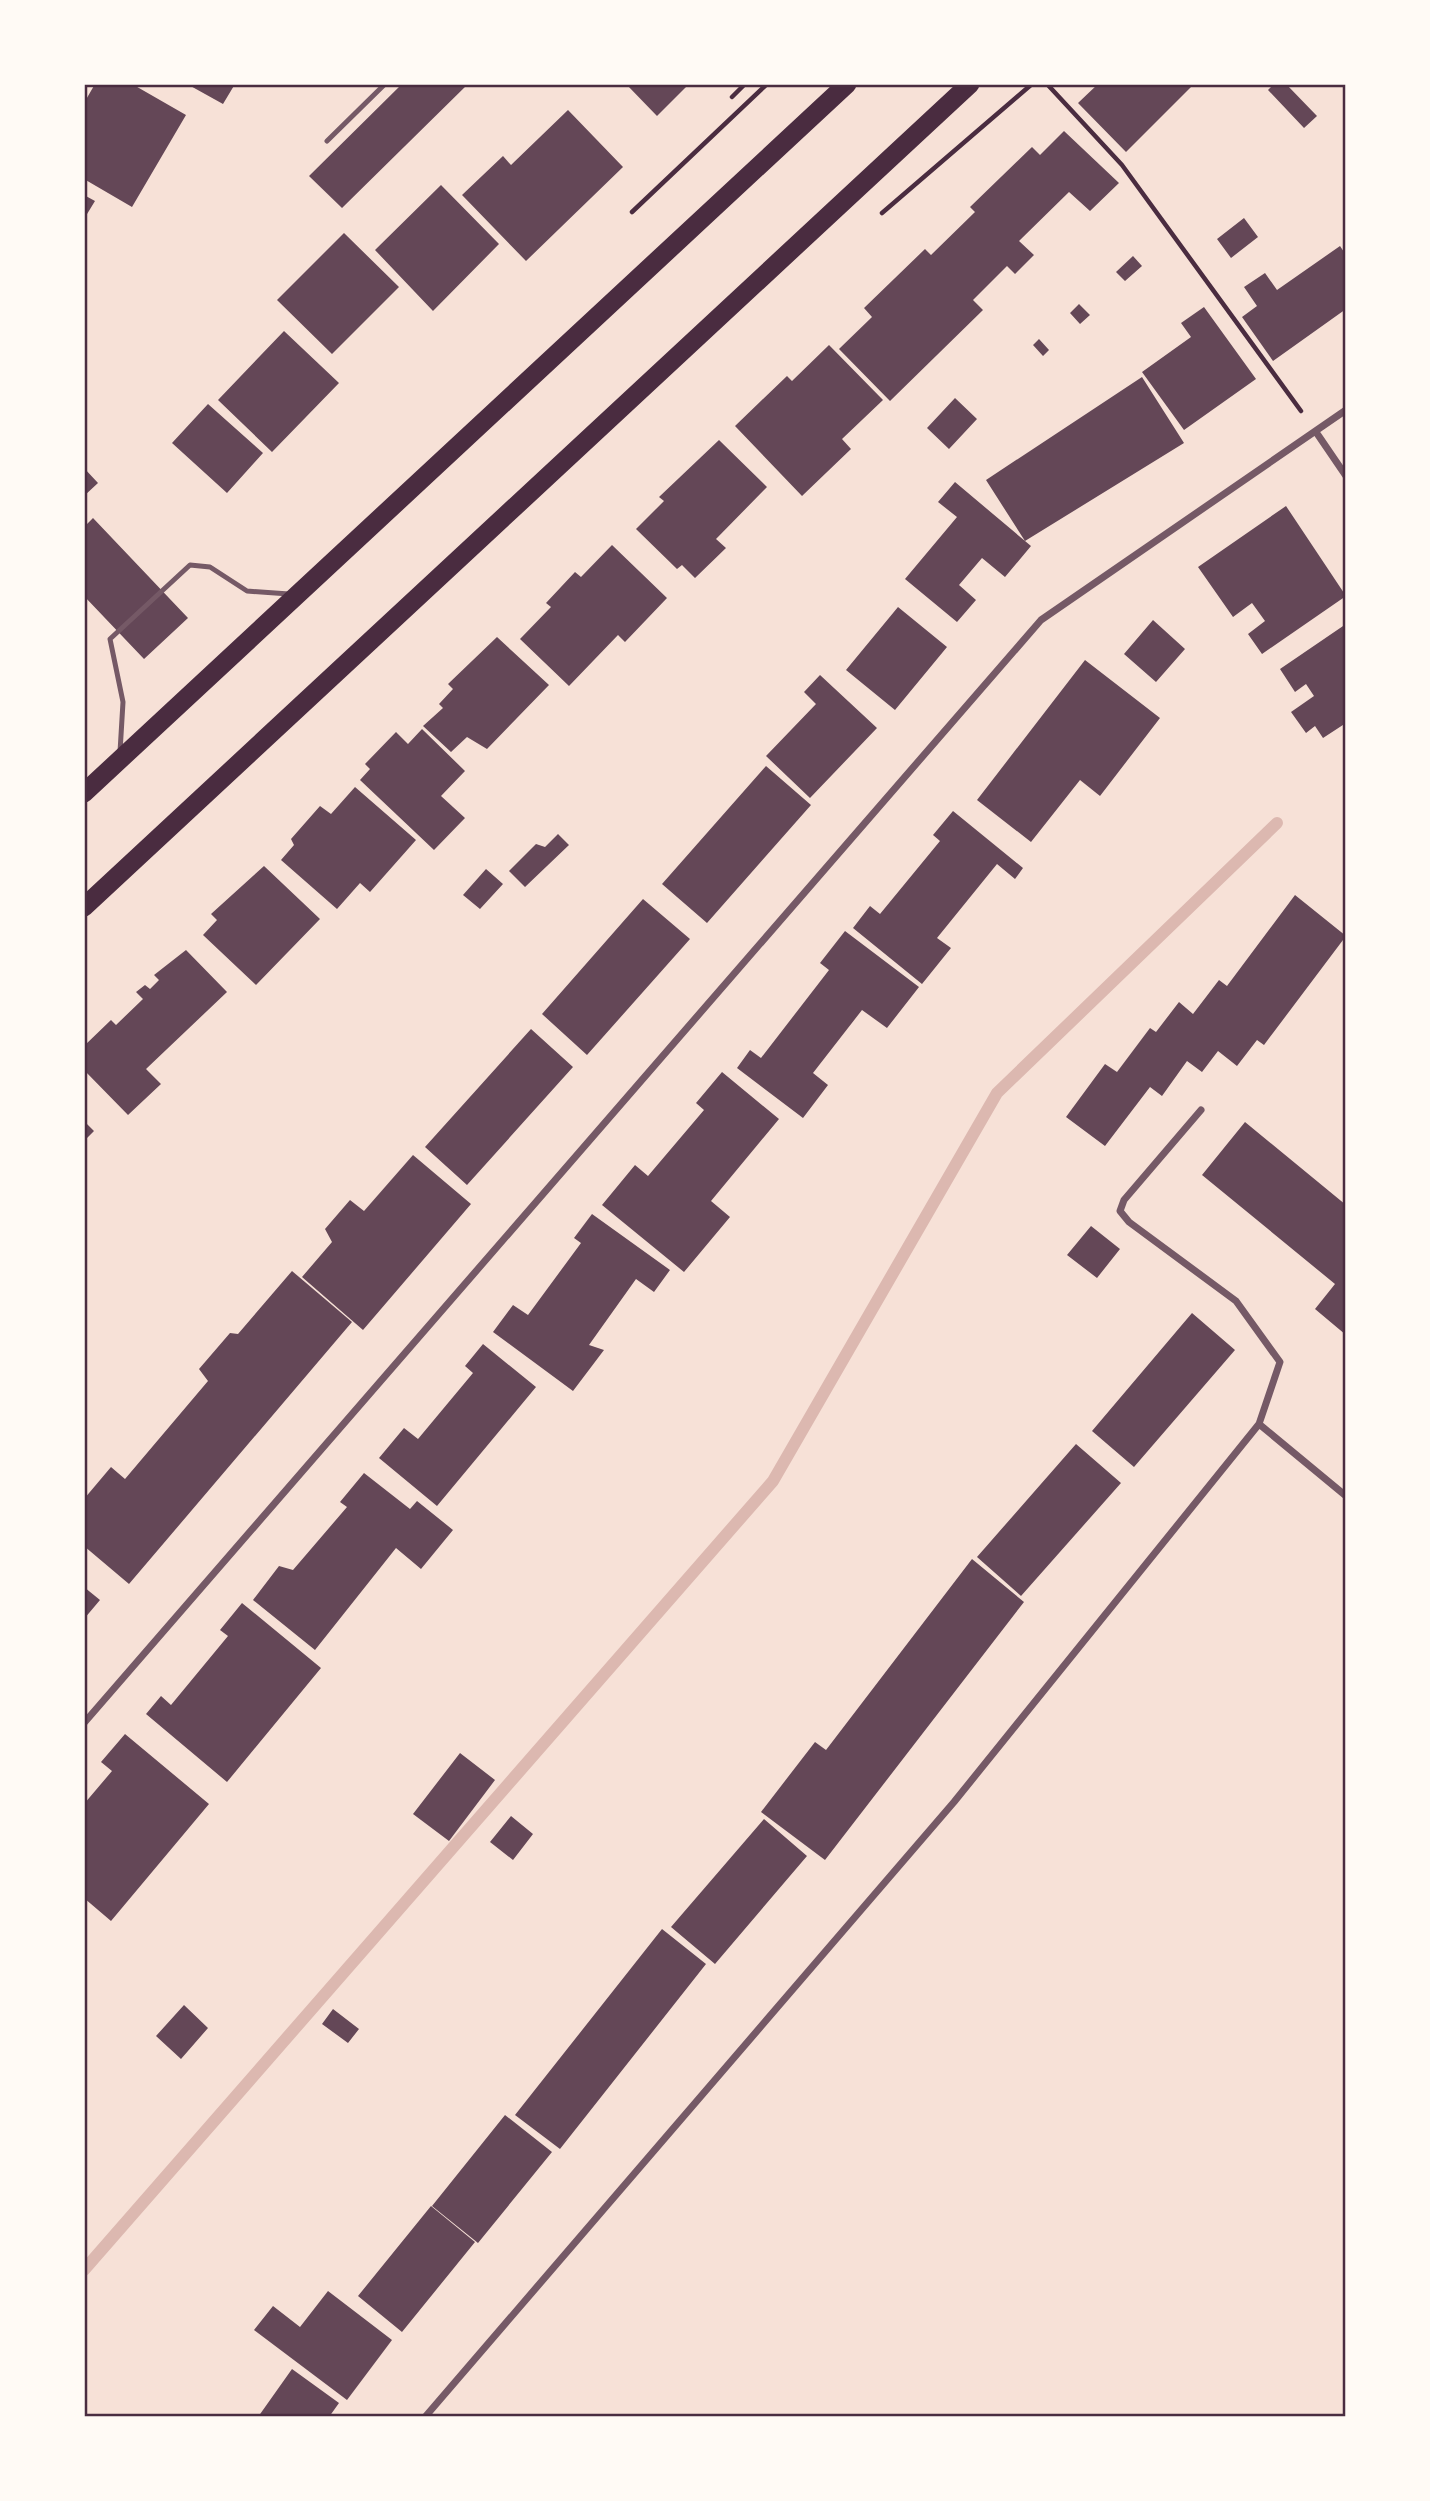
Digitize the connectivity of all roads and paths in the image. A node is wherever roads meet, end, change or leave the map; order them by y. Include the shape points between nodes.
1 (385, 84) edge
2 (746, 84) edge
3 (767, 84) edge
4 (847, 84) edge
5 (970, 84) edge
6 (1032, 84) edge
7 (1047, 84) edge
8 (732, 97) dead end
9 (327, 141) dead end
10 (632, 212) dead end
11 (876, 218) dead end
12 (1346, 410) edge
13 (1316, 432) junction
14 (1346, 476) edge
15 (297, 595) junction
16 (118, 762) junction
17 (84, 793) edge
18 (84, 906) edge
19 (1201, 1110) dead end
20 (1259, 1424) junction
21 (1346, 1496) edge
22 (84, 1723) edge
23 (425, 2417) edge

1 - 9 lane
2 - 8 path
3 - 10 path
4 - 15 highway
5 - 18 highway
6 - 11 path
7 - 13 path via 1122,165
12 - 13 street
13 - 14 street
13 - 22 street via 1041,620
15 - 16 highway
15 - 16 lane via 247,591 210,567 190,565 110,639 123,702
16 - 17 highway
19 - 20 street via 1124,1200 1120,1211 1236,1301 1280,1362
20 - 21 street
20 - 23 street via 954,1802

